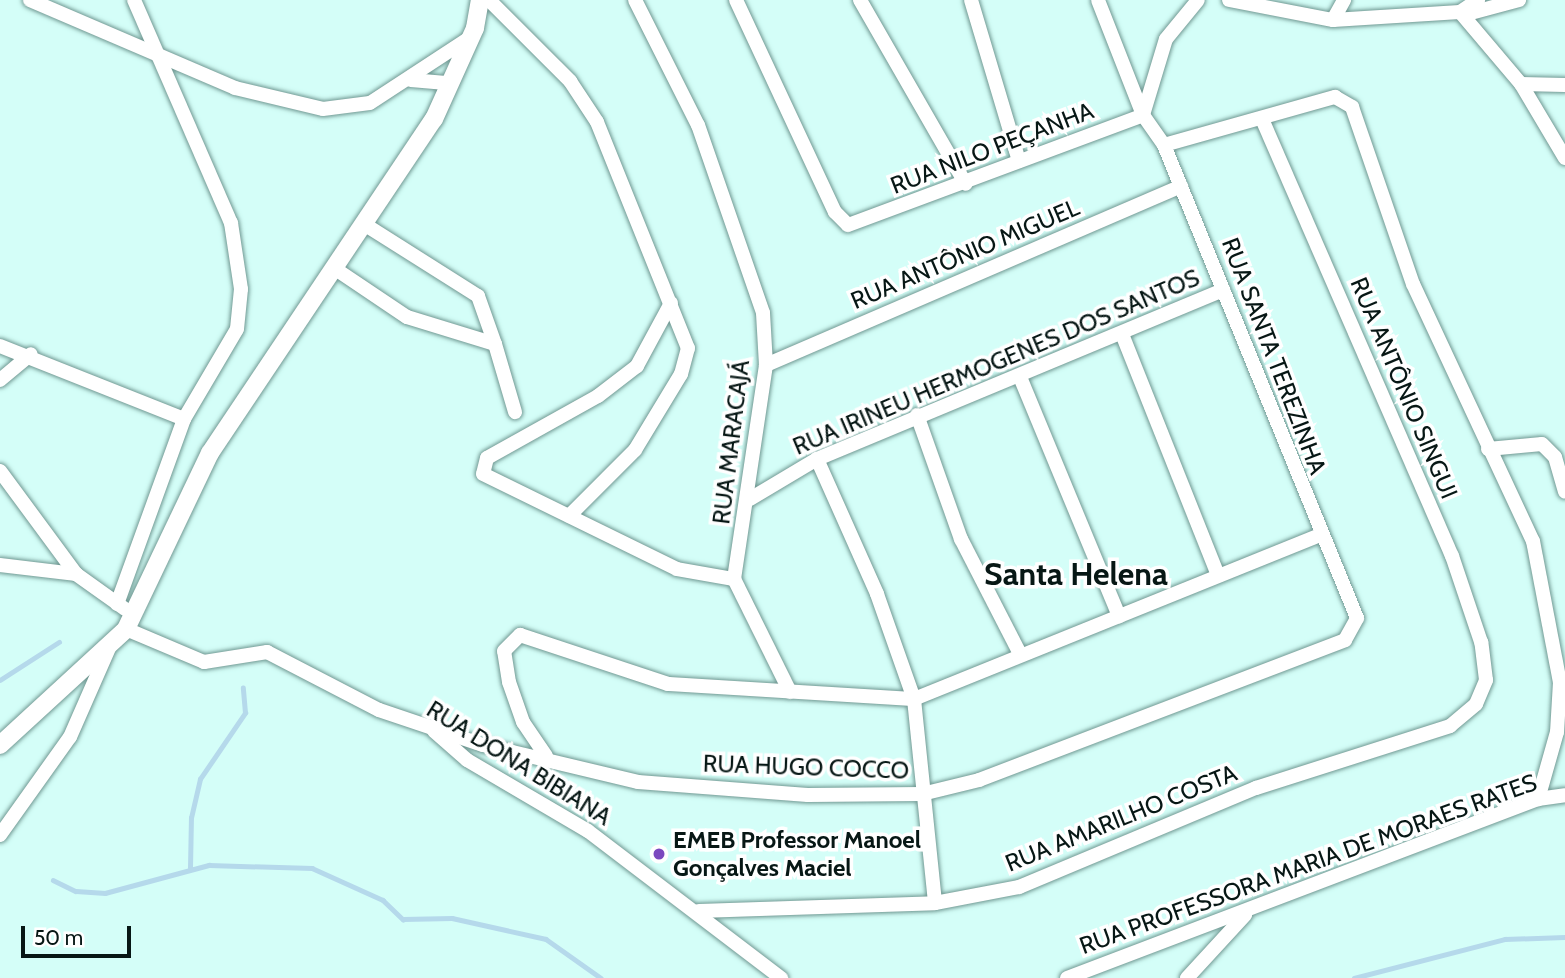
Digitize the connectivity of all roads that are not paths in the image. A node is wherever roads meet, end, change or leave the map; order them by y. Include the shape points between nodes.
1 (30, 0) edge
2 (134, 0) edge
3 (635, 0) edge
4 (736, 0) edge
5 (860, 0) edge
6 (971, 0) edge
7 (1098, 0) edge
8 (1198, 0) edge
9 (1231, 0) edge
10 (1344, 0) edge
11 (1478, 0) edge
12 (1519, 0) edge
13 (490, 1) edge
14 (60, 6) edge
15 (1460, 10) edge
16 (1333, 20) junction
17 (473, 33) junction
18 (153, 48) junction
19 (411, 80) junction
20 (449, 83) junction
21 (1521, 84) junction
22 (1565, 86) edge
23 (1143, 115) junction
24 (1262, 120) junction
25 (1164, 145) junction
26 (1565, 158) edge
27 (1019, 161) junction
28 (966, 184) junction
29 (1181, 186) junction
30 (364, 224) junction
31 (334, 268) junction
32 (1223, 290) junction
33 (671, 303) junction
34 (1122, 334) junction
35 (495, 344) junction
36 (0, 346) edge
37 (31, 354) junction
38 (766, 365) junction
39 (1020, 377) junction
40 (0, 380) edge
41 (515, 412) dead end
42 (917, 415) junction
43 (184, 419) junction
44 (1488, 449) junction
45 (817, 459) junction
46 (0, 471) edge
47 (1565, 492) edge
48 (750, 499) junction
49 (569, 516) junction
50 (1320, 535) junction
51 (0, 565) edge
52 (76, 574) junction
53 (1218, 575) junction
54 (734, 579) junction
55 (117, 604) junction
56 (1119, 615) junction
57 (1357, 618) joint
58 (131, 622) junction
59 (109, 648) junction
60 (1020, 654) junction
61 (1486, 680) joint
62 (790, 692) junction
63 (914, 699) junction
64 (428, 726) junction
65 (0, 745) edge
66 (546, 756) junction
67 (922, 794) junction
68 (1565, 795) edge
69 (1538, 799) junction
70 (0, 835) edge
71 (935, 903) junction
72 (699, 911) junction
73 (1245, 915) junction
74 (781, 978) edge
75 (1067, 978) edge
76 (1187, 978) edge

1 - 14 street
2 - 18 street
3 - 38 street, RUA MARACAJÁ via 698,125 754,279
4 - 28 street, RUA NILO PEÇANHA via 842,222 858,223
5 - 28 street
6 - 27 street
7 - 23 street, RUA SANTA TEREZINHA
8 - 23 street via 1166,39
9 - 16 street
10 - 16 street
11 - 15 street
12 - 15 street
13 - 17 street
13 - 33 street via 570,81 597,122
14 - 18 street
15 - 16 street
15 - 21 street
17 - 19 street
17 - 20 street
18 - 19 street via 235,89 300,106 350,108
18 - 43 street via 231,223 241,289 237,329
19 - 20 street
20 - 30 street via 434,119
21 - 22 street
21 - 26 street
23 - 25 street, RUA SANTA TEREZINHA
23 - 27 street, RUA NILO PEÇANHA
24 - 25 street
24 - 44 street via 1335,97 1352,107 1413,284
24 - 61 street, RUA ANTÔNIO SINGUI via 1452,556
25 - 29 street, RUA SANTA TEREZINHA
27 - 28 street, RUA NILO PEÇANHA
29 - 32 street, RUA SANTA TEREZINHA
29 - 38 street, RUA ANTÔNIO MIGUEL
30 - 31 street
30 - 35 street via 478,296
31 - 35 street via 407,317
31 - 58 street via 210,453
32 - 34 street, RUA IRINEU HERMOGENES DOS SANTOS
32 - 50 street, RUA SANTA TEREZINHA
33 - 49 street via 688,348 681,374 635,450
33 - 49 street via 637,366 598,396 537,425 487,458 483,474
34 - 39 street, RUA IRINEU HERMOGENES DOS SANTOS
34 - 53 street
35 - 41 street
36 - 37 street
37 - 40 street
37 - 43 street via 141,407
38 - 48 street, RUA MARACAJÁ
39 - 42 street, RUA IRINEU HERMOGENES DOS SANTOS
39 - 56 street
42 - 45 street, RUA IRINEU HERMOGENES DOS SANTOS
42 - 60 street via 961,539
43 - 55 street
44 - 47 street via 1542,444 1555,457
44 - 69 street via 1533,541 1552,622 1558,732
45 - 48 street, RUA IRINEU HERMOGENES DOS SANTOS
45 - 63 street via 877,594
46 - 52 street
48 - 54 street, RUA MARACAJÁ
49 - 54 street via 677,569
50 - 53 street
50 - 57 street, RUA SANTA TEREZINHA
51 - 52 street
52 - 55 street, RUA DONA BIBIANA
53 - 56 street
54 - 62 street
55 - 58 street, RUA DONA BIBIANA
56 - 60 street
57 - 67 street, RUA HUGO COCCO via 1345,640 1266,672 979,780
58 - 59 street
58 - 64 street, RUA DONA BIBIANA via 204,662 267,652 379,710
59 - 65 street
59 - 70 street via 70,737 30,801
60 - 63 street
61 - 71 street, RUA AMARILHO COSTA via 1476,704 1450,726 1256,788 1019,887
62 - 63 street
62 - 66 street via 668,684 520,635 504,651 509,682 523,722
63 - 67 street
64 - 66 street, RUA HUGO COCCO
64 - 72 street, RUA DONA BIBIANA via 467,760 588,831
66 - 67 street, RUA HUGO COCCO via 638,782 807,795
67 - 71 street
68 - 69 street, RUA PROFESSORA MARIA DE MORAES RATES
69 - 73 street, RUA PROFESSORA MARIA DE MORAES RATES
71 - 72 street, RUA AMARILHO COSTA
72 - 74 street, RUA DONA BIBIANA
73 - 75 street, RUA PROFESSORA MARIA DE MORAES RATES
73 - 76 street

